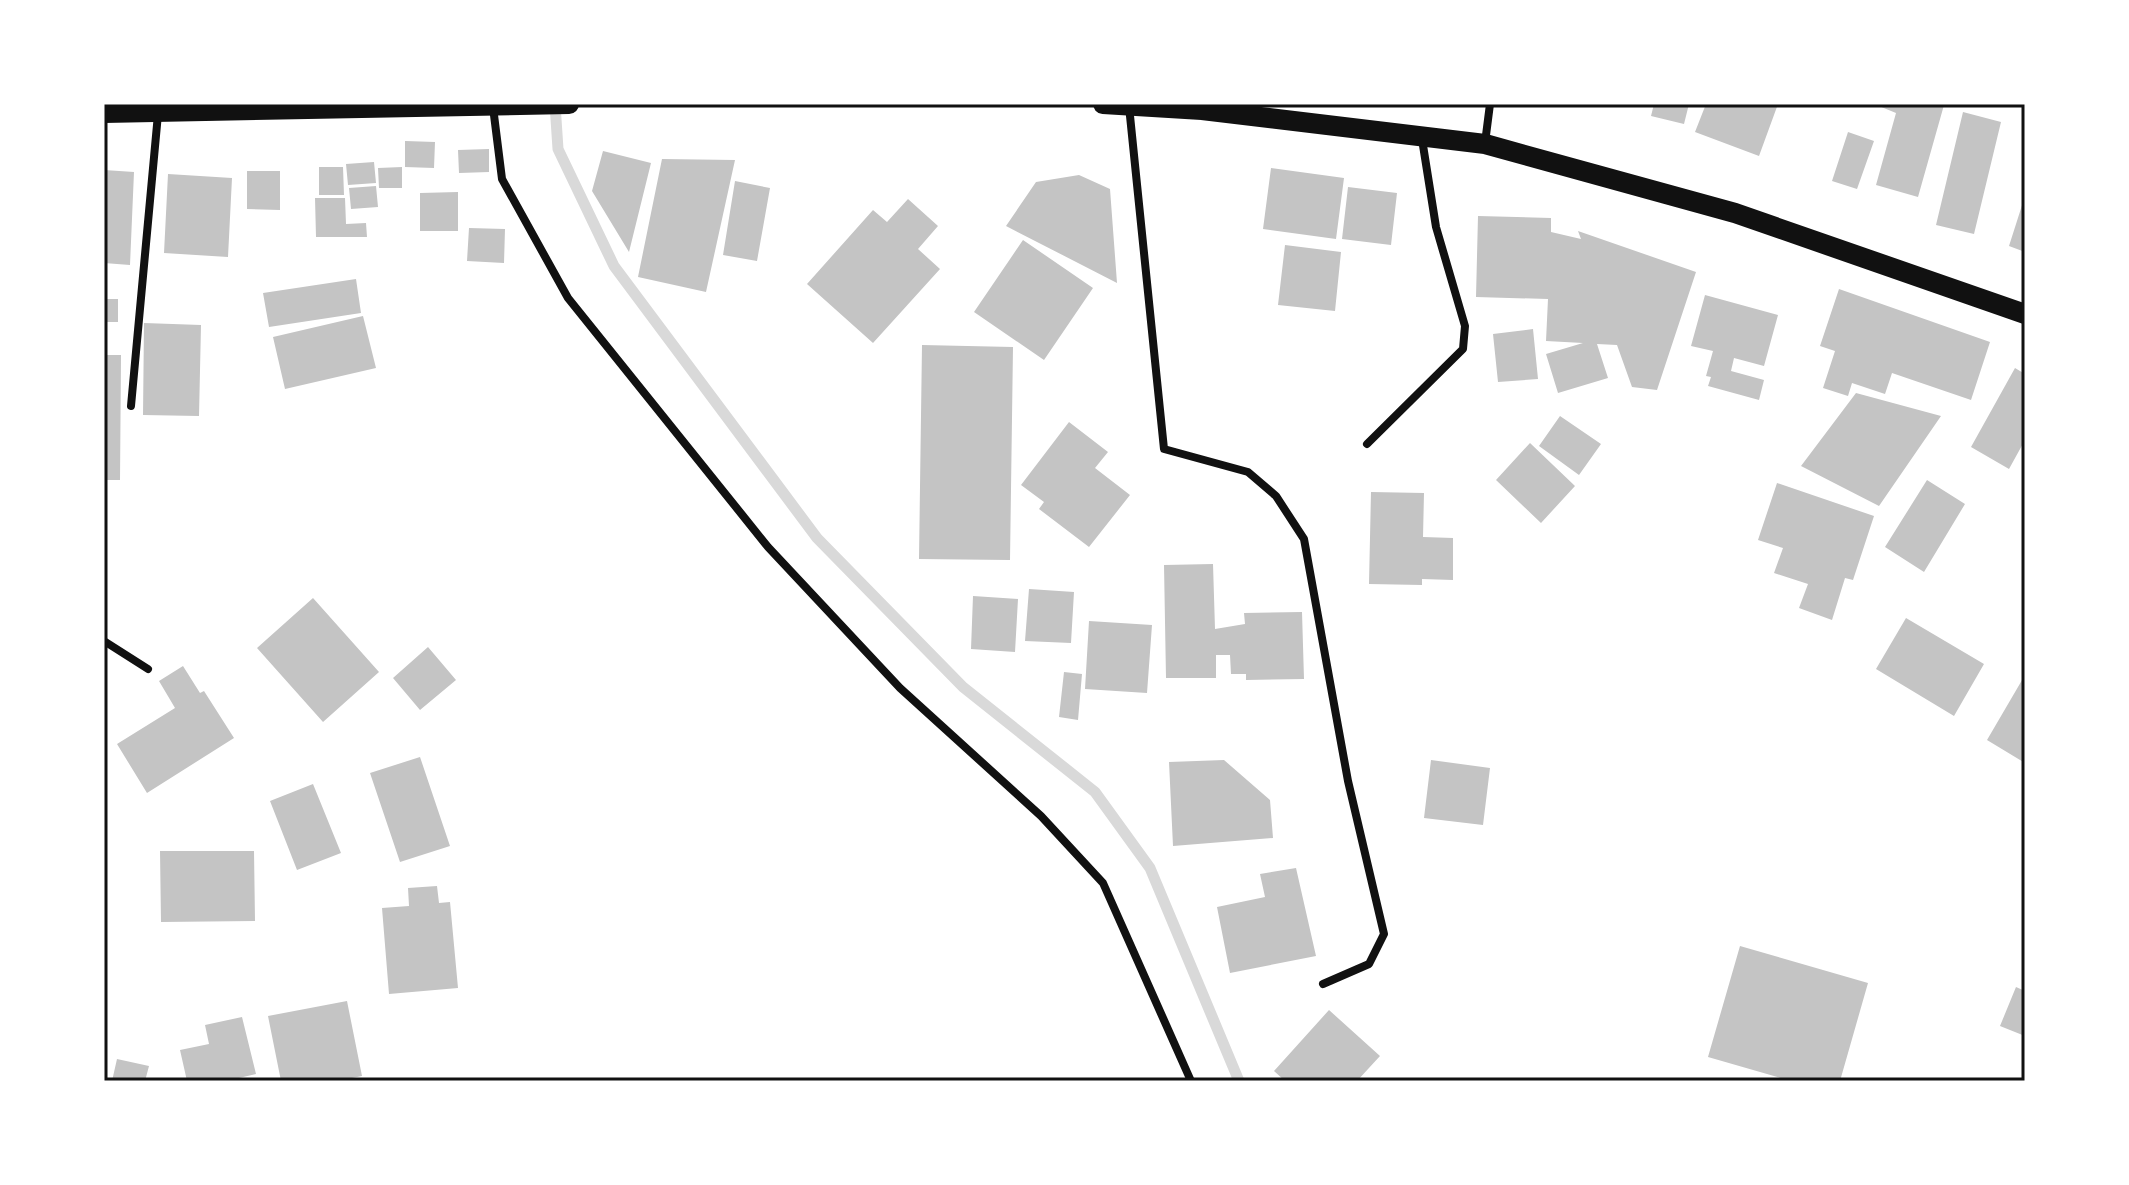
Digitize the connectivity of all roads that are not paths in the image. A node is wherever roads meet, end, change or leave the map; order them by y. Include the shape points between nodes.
1 (569, 104) edge
2 (1103, 104) edge
3 (1490, 104) edge
4 (493, 105) edge
5 (525, 105) edge
6 (1129, 105) edge
7 (104, 113) edge
8 (158, 113) junction
9 (1421, 134) junction
10 (1485, 144) junction
11 (2025, 314) edge
12 (131, 406) dead end
13 (1367, 444) dead end
14 (104, 641) edge
15 (148, 669) dead end
16 (1323, 984) dead end
17 (1191, 1081) edge

1 - 5 main road
2 - 6 main road
3 - 10 street
4 - 5 main road
4 - 8 main road
4 - 17 street via 502,179 568,298 768,547 900,688 1041,816 1103,883
6 - 9 main road
6 - 16 street via 1164,449 1248,472 1276,496 1304,539 1348,781 1384,934 1369,964
7 - 8 main road
8 - 12 street
9 - 10 main road
9 - 13 street via 1436,227 1465,326 1463,349
10 - 11 main road via 1735,213
14 - 15 street

